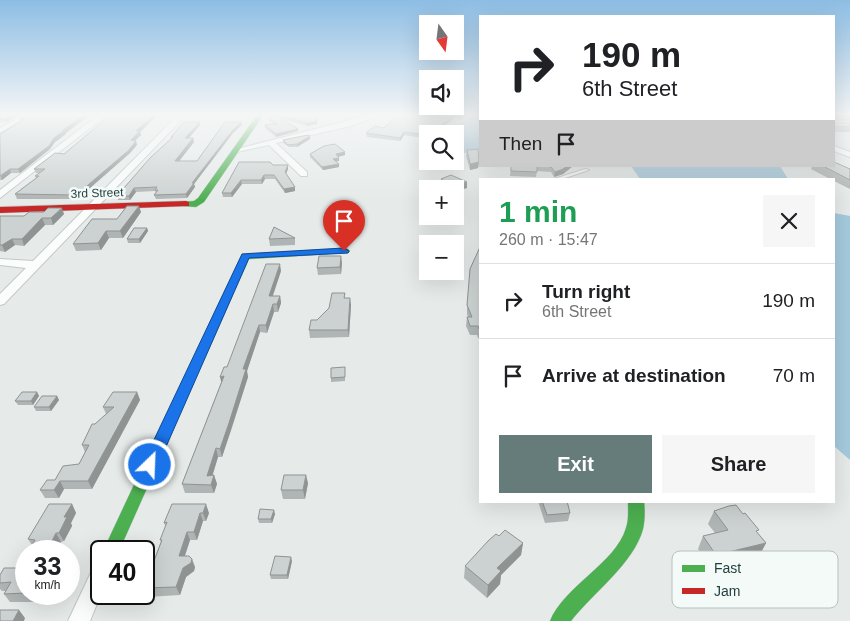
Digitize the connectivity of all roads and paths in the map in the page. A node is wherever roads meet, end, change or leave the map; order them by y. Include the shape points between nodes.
1 (67, 143) edge
2 (155, 143) edge
3 (242, 143) edge
4 (266, 143) edge
5 (271, 143) edge
6 (835, 148) edge
7 (237, 150) junction
8 (850, 155) edge
9 (586, 170) dead end
10 (304, 174) dead end
11 (559, 178) edge
12 (0, 195) edge
13 (92, 207) junction
14 (0, 210) edge
15 (344, 251) dead end
16 (0, 262) edge
17 (36, 265) junction
18 (0, 301) edge
19 (636, 503) edge
20 (116, 540) edge
21 (90, 596) edge
22 (79, 621) edge
23 (559, 621) edge

1 - 12 street
2 - 13 street
3 - 7 street
4 - 7 street
5 - 10 street
6 - 8 street
7 - 13 street, 3rd Street via 196,204
9 - 11 lane
13 - 14 street, 3rd Street
13 - 17 street
15 - 20 street via 245,256
16 - 17 street
17 - 18 street
19 - 23 street via 638,526 626,549
21 - 22 street

